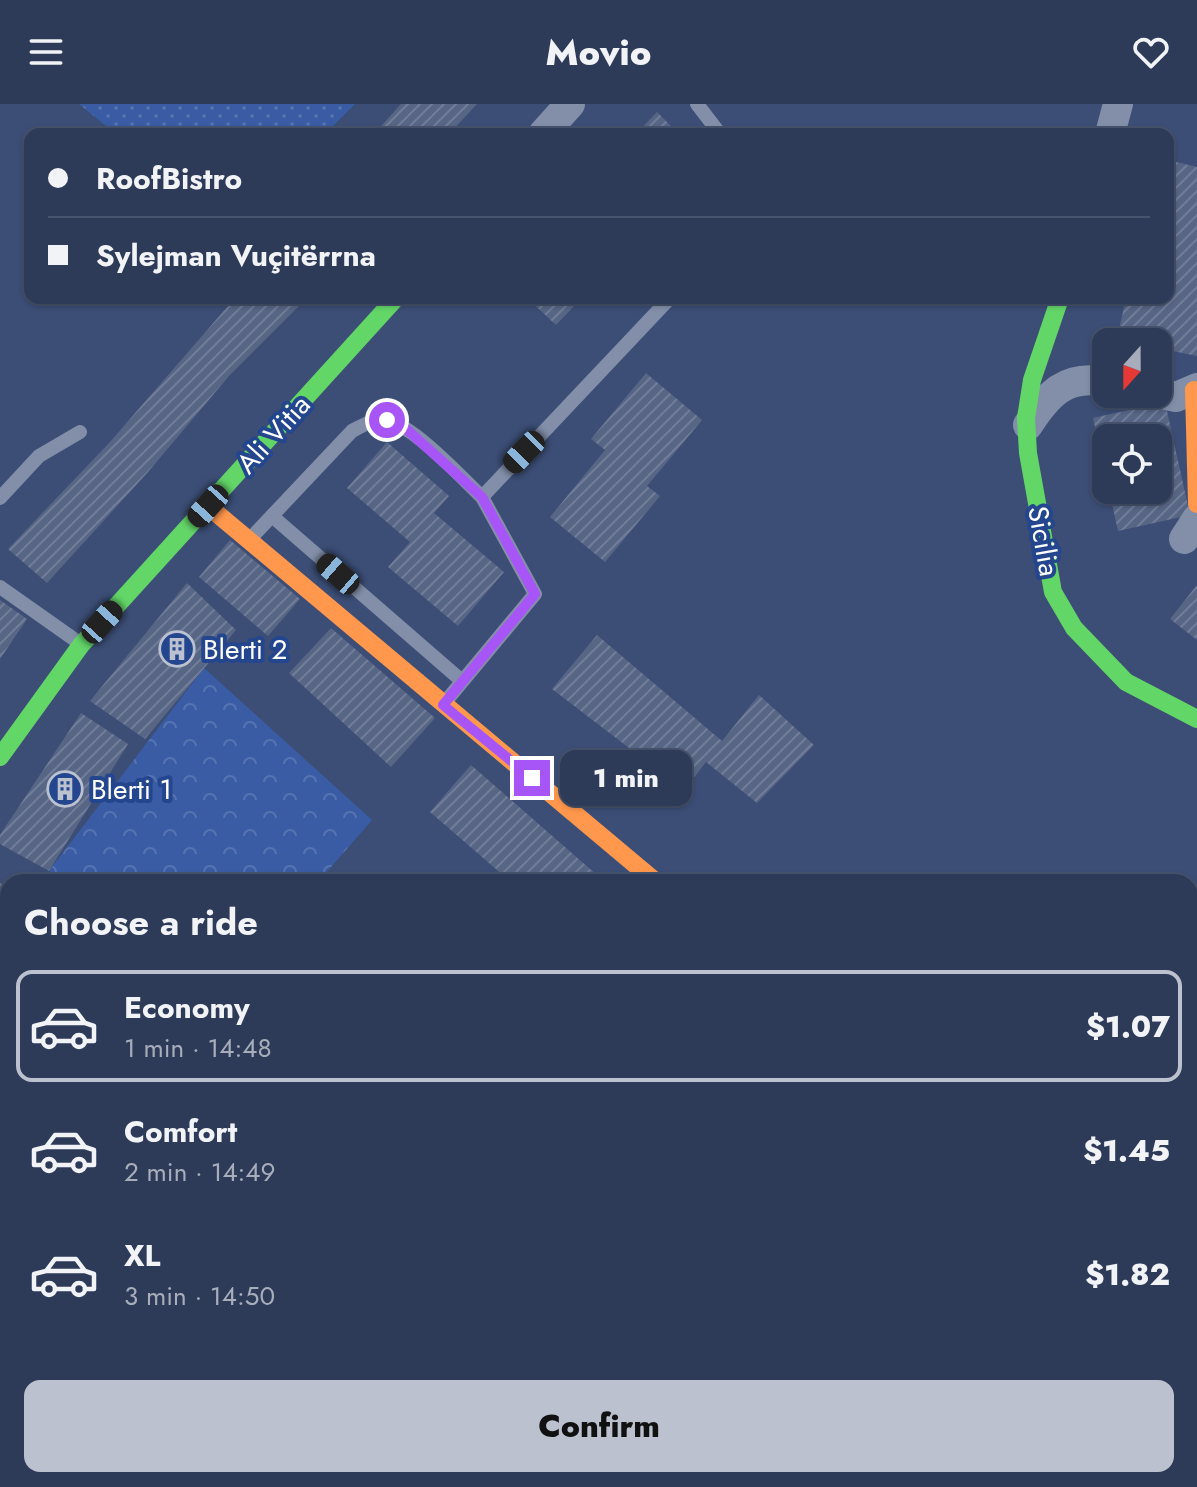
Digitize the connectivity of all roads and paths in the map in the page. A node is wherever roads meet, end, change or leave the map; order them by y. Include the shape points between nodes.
1 (570, 104) edge
2 (697, 104) edge
3 (1118, 104) edge
4 (548, 128) edge
5 (715, 128) edge
6 (1112, 128) edge
7 (391, 304) edge
8 (664, 304) edge
9 (1058, 304) edge
10 (1092, 379) edge
11 (1196, 389) edge
12 (1172, 396) edge
13 (1026, 429) junction
14 (80, 432) dead end
15 (482, 497) junction
16 (0, 498) edge
17 (1197, 504) edge
18 (208, 506) junction
19 (272, 516) junction
20 (249, 541) junction
21 (327, 586) junction
22 (0, 587) edge
23 (81, 645) junction
24 (462, 681) junction
25 (443, 705) junction
26 (1197, 719) edge
27 (0, 757) edge
28 (646, 874) edge

1 - 4 street
2 - 5 lane
3 - 6 street
7 - 18 street, Ali Vitia
8 - 15 lane
9 - 13 street, Sicilia via 1032,380
10 - 13 street via 1056,389
11 - 12 street
11 - 17 street
13 - 26 street, Sicilia via 1048,568 1063,610 1126,682
14 - 16 lane via 39,456
15 - 19 lane via 404,427 387,420 367,422 352,431
15 - 24 lane via 535,594
18 - 20 street
18 - 23 street, Ali Vitia
19 - 20 lane
19 - 21 lane
20 - 21 street
21 - 24 lane
21 - 25 street
22 - 23 lane
23 - 27 street, Ali Vitia
24 - 25 lane
25 - 28 street

